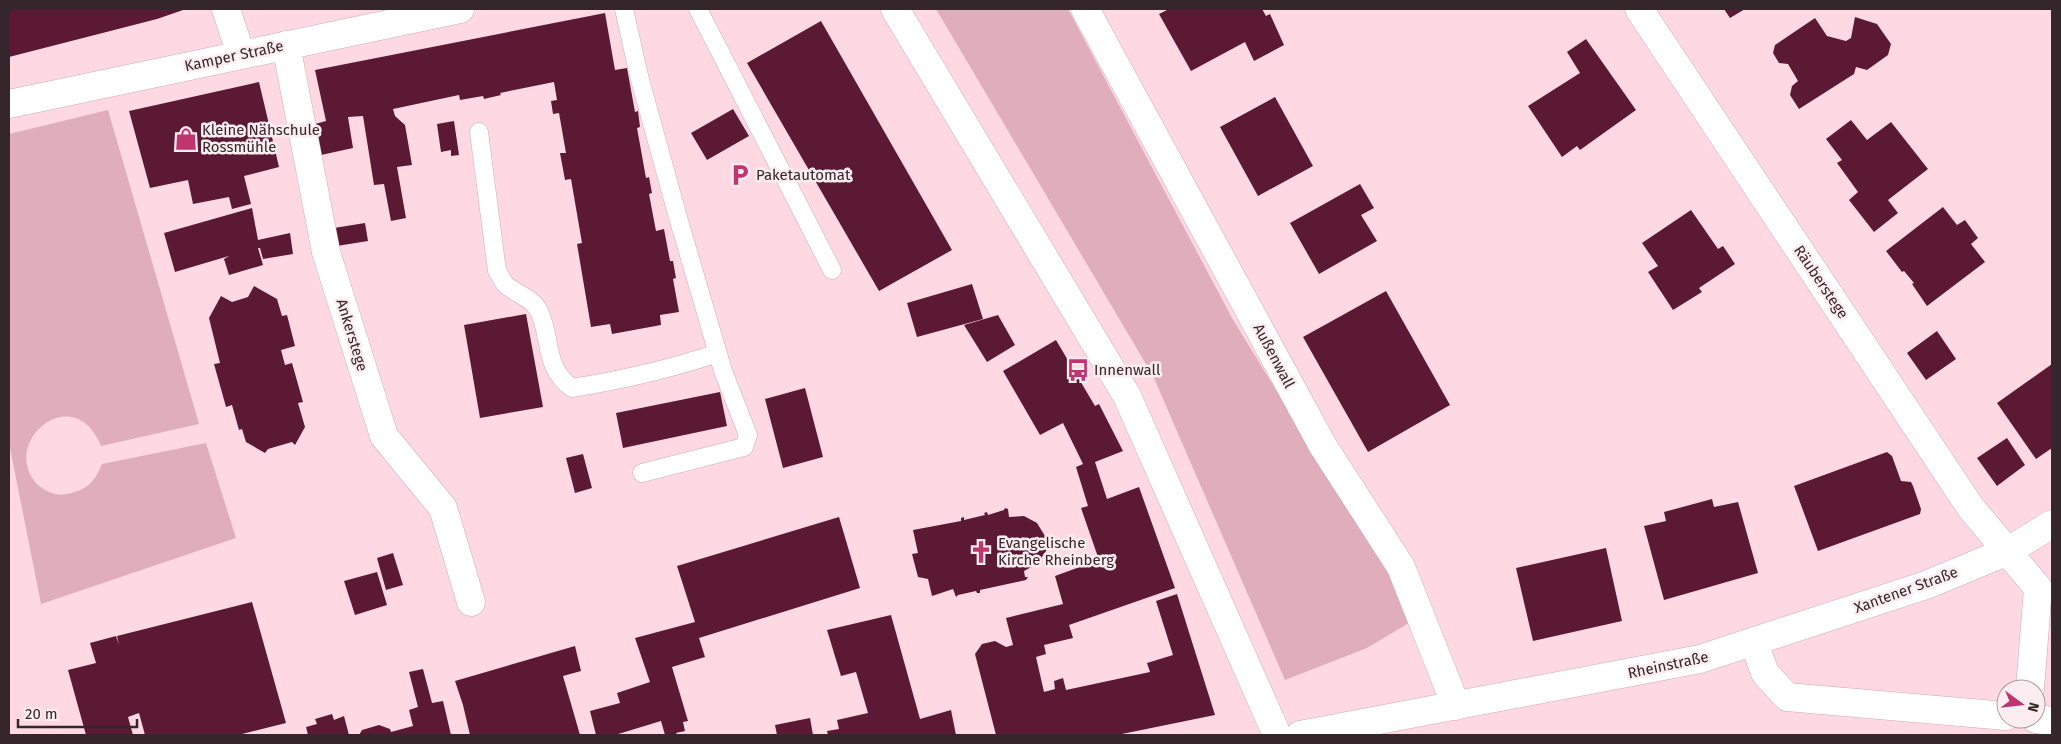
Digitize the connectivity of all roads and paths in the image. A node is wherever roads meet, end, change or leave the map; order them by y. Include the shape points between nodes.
1 (226, 9) edge
2 (460, 9) edge
3 (624, 9) edge
4 (698, 9) edge
5 (895, 9) edge
6 (1085, 9) edge
7 (1640, 9) edge
8 (406, 14) edge
9 (286, 45) junction
10 (241, 55) junction
11 (9, 104) edge
12 (479, 132) dead end
13 (832, 270) dead end
14 (718, 353) junction
15 (642, 473) dead end
16 (2052, 524) edge
17 (2008, 551) junction
18 (471, 602) dead end
19 (1754, 643) junction
20 (2031, 679) edge
21 (1456, 706) junction
22 (1996, 715) edge
23 (1277, 735) edge
24 (1300, 735) edge

1 - 10 street
2 - 8 street, Kamper Straße
3 - 14 lane via 641,86
4 - 13 lane
5 - 23 street via 1127,396
6 - 21 street, Außenwall via 1323,446 1401,567
7 - 17 street, Räuberstege via 1971,508
8 - 9 street, Kamper Straße
9 - 10 street, Kamper Straße
9 - 18 street, Ankerstege via 326,252 384,436 443,508
10 - 11 street, Kamper Straße
12 - 14 lane via 497,270 505,284 538,310 549,354 564,382 572,388 611,381
14 - 15 lane via 748,435 744,447
16 - 17 street, Xantener Straße
17 - 19 street, Xantener Straße via 1926,585
17 - 20 street via 2038,588
19 - 21 street, Rheinstraße via 1700,659
19 - 22 street via 1765,673 1787,697
21 - 24 street, Rheinstraße

